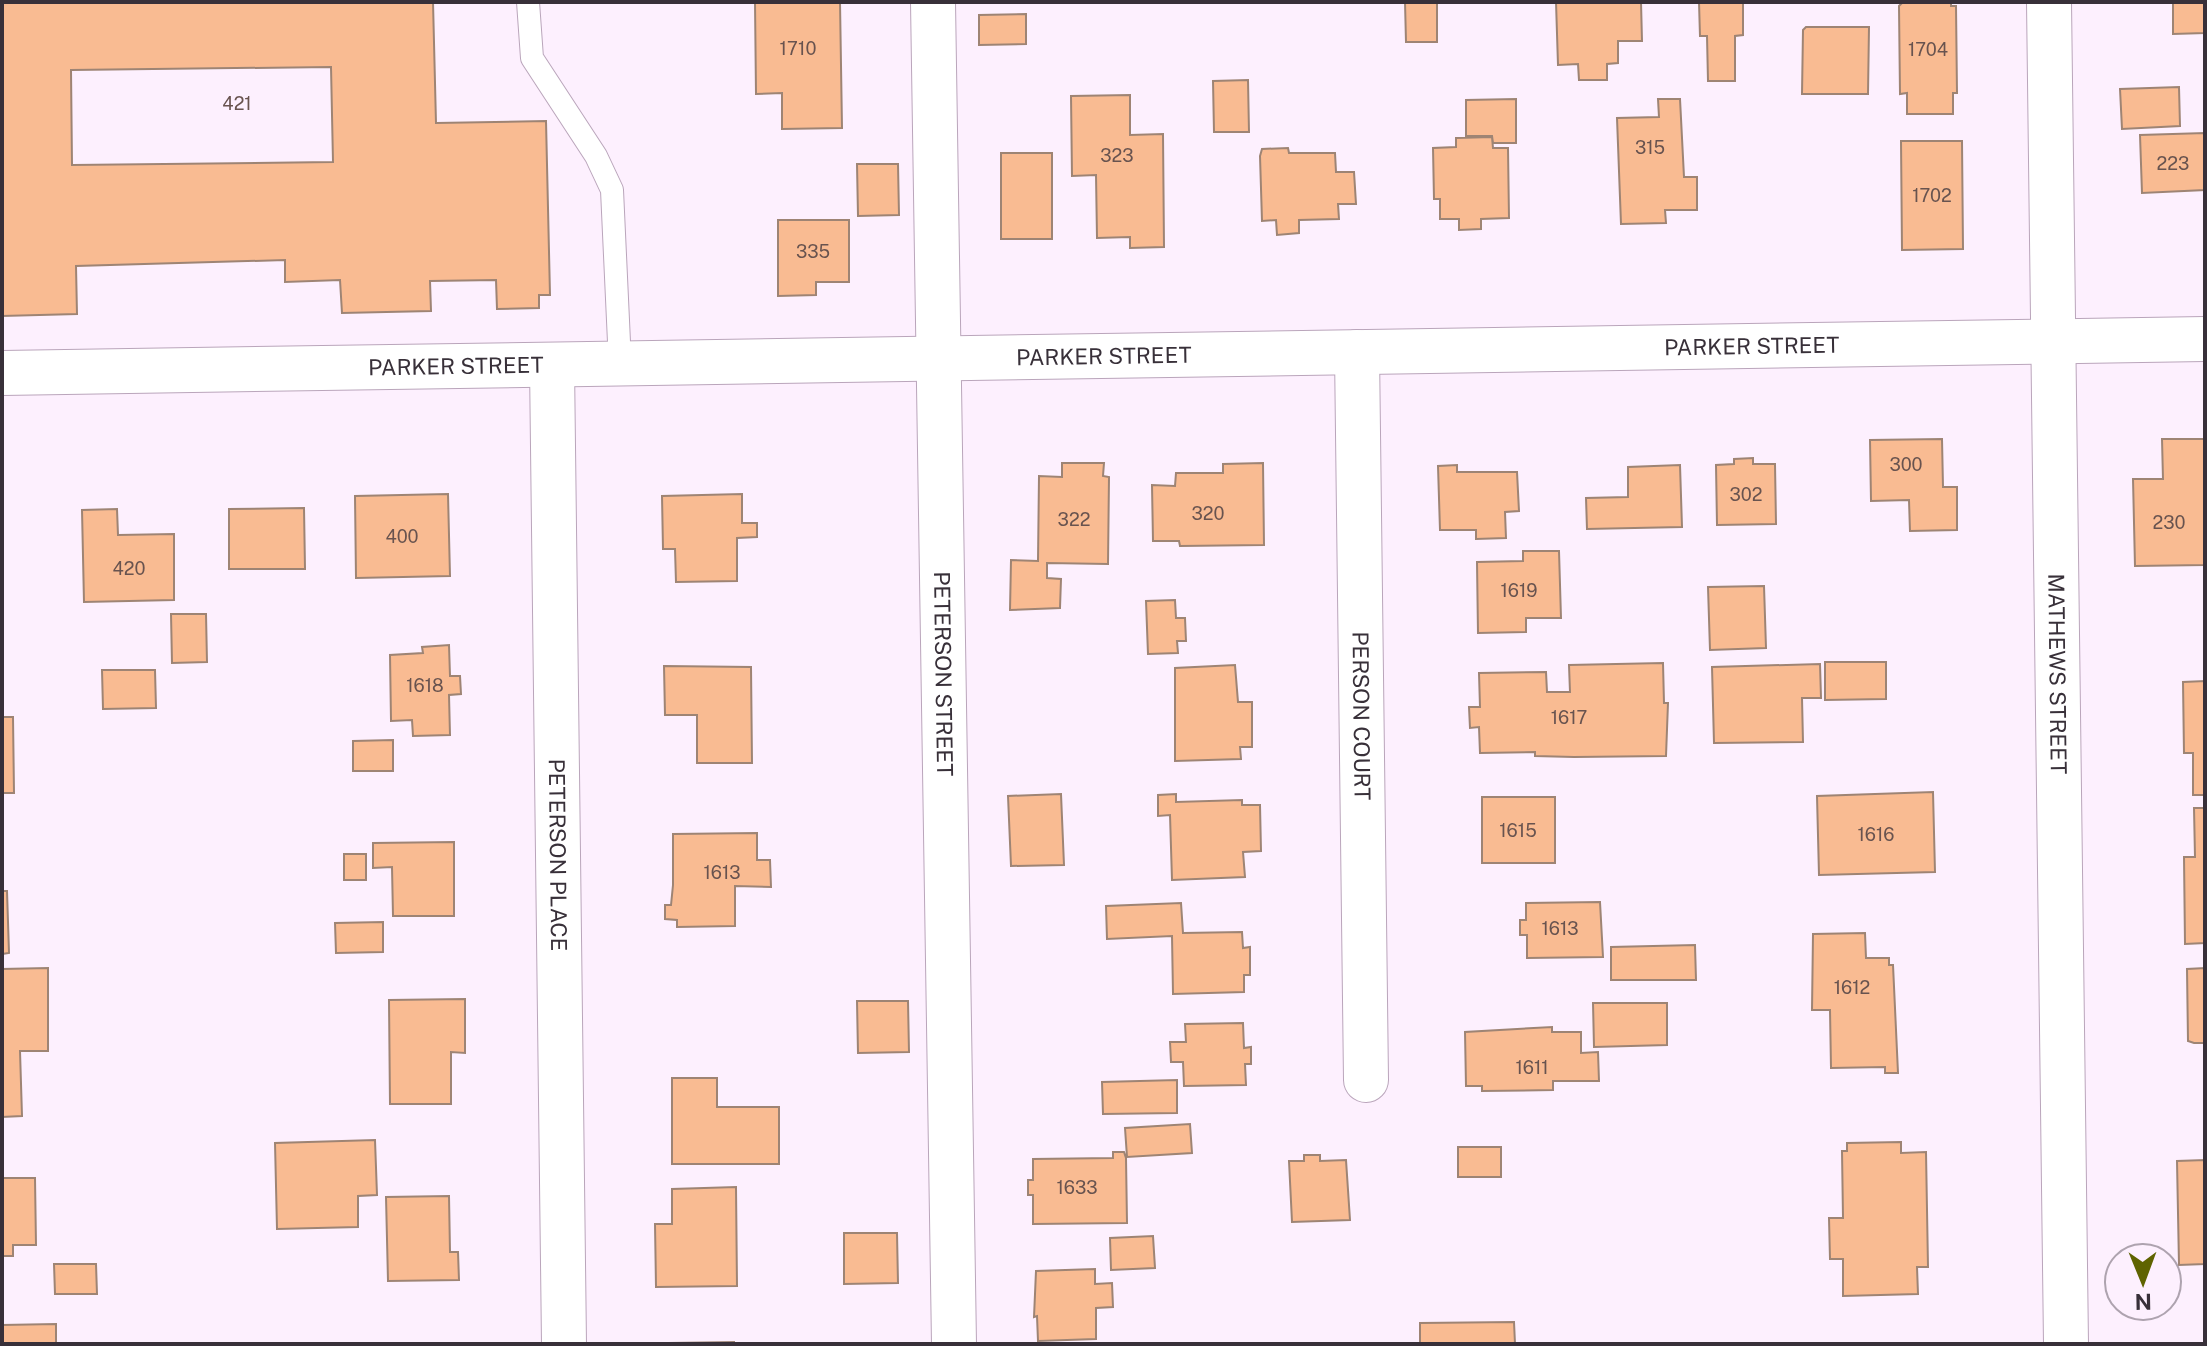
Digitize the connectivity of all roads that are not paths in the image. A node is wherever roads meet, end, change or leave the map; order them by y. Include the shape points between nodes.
1 (528, 2) edge
2 (933, 2) edge
3 (2049, 2) edge
4 (2205, 339) edge
5 (2053, 341) junction
6 (1357, 352) junction
7 (937, 359) junction
8 (620, 364) junction
9 (552, 365) junction
10 (2, 373) edge
11 (1366, 1080) dead end
12 (564, 1344) edge
13 (954, 1344) edge
14 (2066, 1344) edge

1 - 8 lane via 532,58 612,190
2 - 7 street, PETERSON STREET
3 - 5 street, MATHEWS STREET
4 - 5 street, PARKER STREET
5 - 6 street, PARKER STREET
5 - 14 street, MATHEWS STREET
6 - 7 street, PARKER STREET
6 - 11 street, PERSON COURT
7 - 8 street, PARKER STREET
7 - 13 street, PETERSON STREET
8 - 9 street, PARKER STREET
9 - 10 street, PARKER STREET
9 - 12 street, PETERSON PLACE

